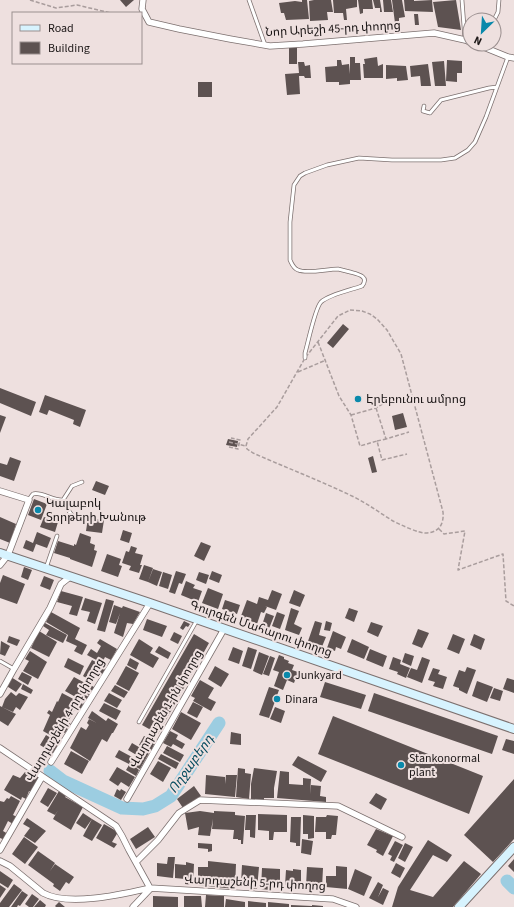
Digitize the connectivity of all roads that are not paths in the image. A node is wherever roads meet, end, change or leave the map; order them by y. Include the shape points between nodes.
1 (143, 0) edge
2 (249, 0) edge
3 (462, 0) edge
4 (499, 0) edge
5 (464, 12) edge
6 (498, 12) edge
7 (462, 40) edge
8 (265, 45) junction
9 (496, 52) edge
10 (511, 58) edge
11 (497, 87) junction
12 (424, 106) dead end
13 (305, 358) road end
14 (82, 482) dead end
15 (0, 491) edge
16 (29, 500) junction
17 (63, 500) junction
18 (74, 518) dead end
19 (57, 536) dead end
20 (4, 554) edge
21 (0, 565) edge
22 (46, 568) junction
23 (71, 576) junction
24 (150, 603) junction
25 (197, 620) junction
26 (224, 629) junction
27 (0, 661) edge
28 (14, 669) junction
29 (0, 694) edge
30 (139, 722) dead end
31 (514, 729) edge
32 (0, 748) edge
33 (51, 762) dead end
34 (42, 777) junction
35 (127, 799) dead end
36 (402, 837) dead end
37 (514, 847) edge
38 (0, 850) edge
39 (0, 861) edge
40 (136, 862) junction
41 (150, 888) junction
42 (133, 907) edge
43 (356, 907) edge
44 (459, 907) edge

1 - 8 street, Նոր Արեշի 45-րդ փողոց via 142,8 149,22
2 - 8 lane
3 - 5 lane
4 - 6 lane
7 - 8 street, Նոր Արեշի 45-րդ փողոց via 434,33
9 - 10 street
10 - 11 lane
11 - 12 lane via 441,100 430,113 423,111
11 - 13 lane via 475,142 456,158 359,158 305,173 297,180 294,185 290,222 292,266 298,270 308,271 339,269 361,275 365,281 362,286 320,303
14 - 17 lane via 72,486
15 - 16 street
16 - 17 lane via 38,494
16 - 20 street
17 - 18 lane
19 - 22 lane
20 - 21 street
20 - 22 main road, Գուրգեն Մահարու փողոց
22 - 23 main road, Գուրգեն Մահարու փողոց
23 - 24 main road, Գուրգեն Մահարու փողոց
23 - 28 street via 61,584
24 - 25 main road, Գուրգեն Մահարու փողոց
24 - 33 street, Վարդաշենի 4-րդ փողոց
25 - 26 main road, Գուրգեն Մահարու փողոց
25 - 30 lane
26 - 31 main road, Գուրգեն Մահարու փողոց
26 - 35 street, Վարդաշեն 1-ին փողոց
27 - 28 lane
28 - 29 street
32 - 34 street
34 - 38 street, Վարդաշենի 4-րդ փողոց
34 - 40 street via 116,826
36 - 40 street via 338,806 200,800 179,813 158,840
37 - 44 main road
39 - 41 street, Վարդաշենի 5-րդ փողոց via 49,896 62,899 80,900
40 - 41 street
41 - 42 street
41 - 43 street, Վարդաշենի 5-րդ փողոց via 333,899

